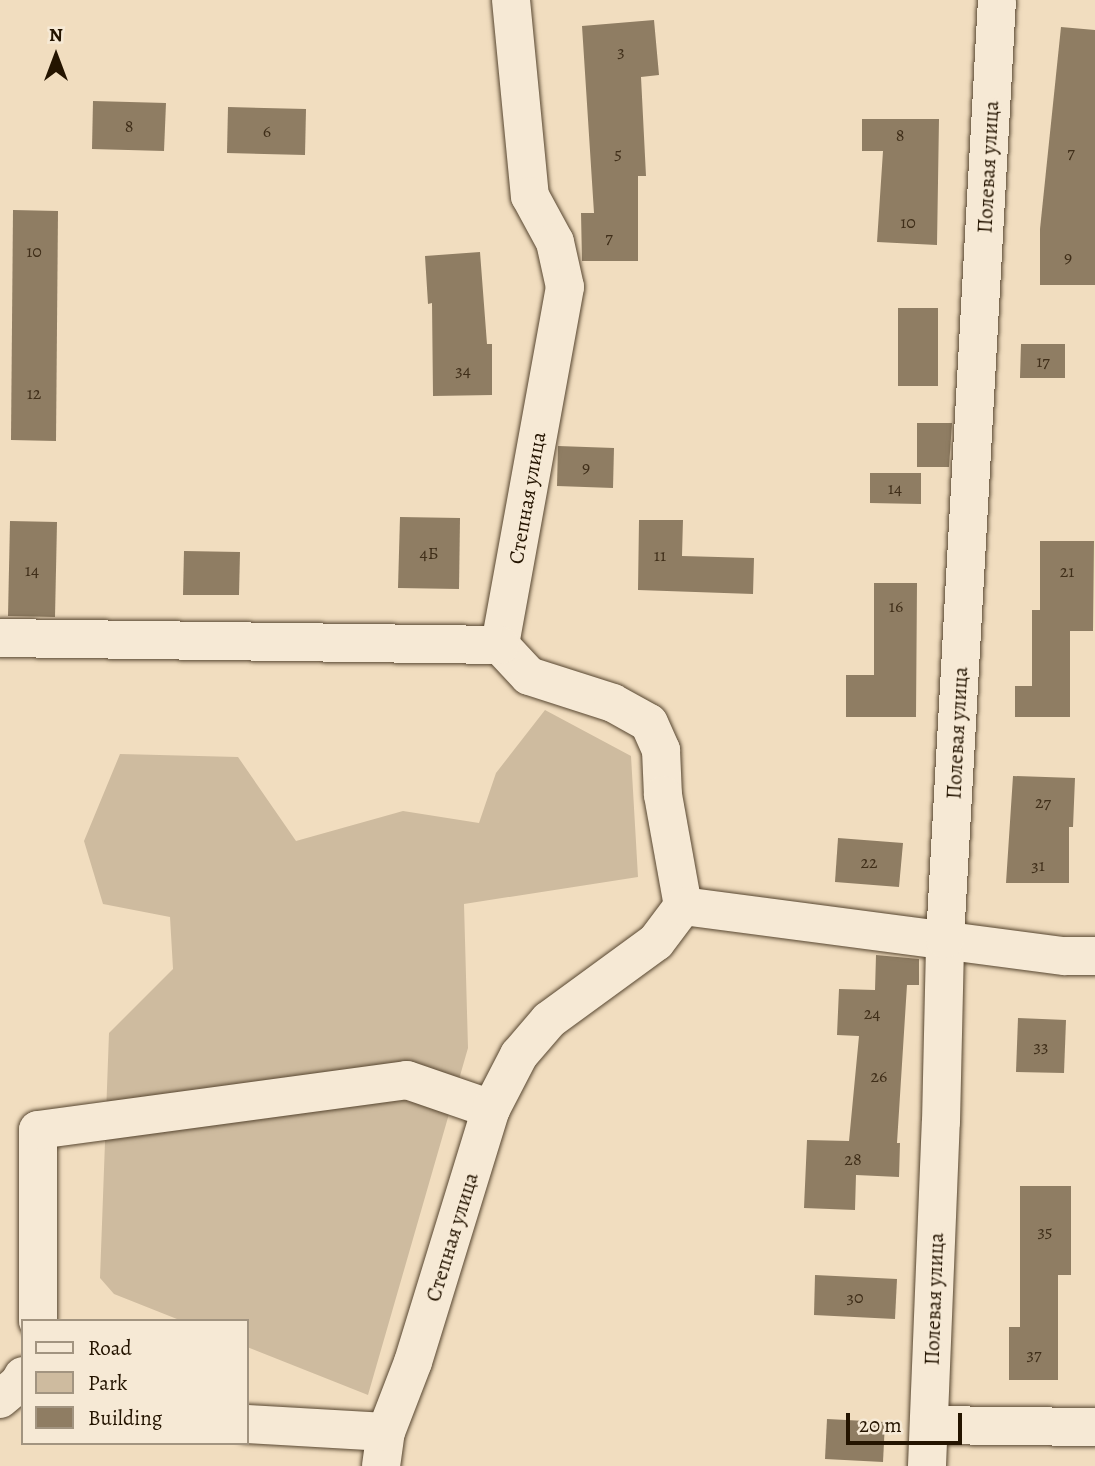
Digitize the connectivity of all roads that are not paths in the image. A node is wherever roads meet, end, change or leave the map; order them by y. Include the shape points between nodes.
1 (511, 0) edge
2 (997, 0) edge
3 (0, 638) edge
4 (500, 645) junction
5 (683, 906) junction
6 (945, 939) junction
7 (1095, 956) edge
8 (491, 1109) junction
9 (38, 1319) edge
10 (21, 1378) edge
11 (0, 1399) edge
12 (0, 1411) edge
13 (21, 1413) edge
14 (248, 1424) edge
15 (929, 1425) junction
16 (1095, 1427) edge
17 (383, 1449) edge
18 (926, 1466) edge

1 - 4 street, Степная улица via 530,196 555,242 565,287
2 - 6 street, Полевая улица
3 - 4 street
4 - 5 street via 529,676 613,703 649,723 661,750 663,794
5 - 6 street
5 - 8 street, Степная улица via 656,942 550,1020 519,1055
6 - 7 street
6 - 15 street, Полевая улица
8 - 9 street via 407,1080 37,1130
8 - 17 street, Степная улица
10 - 11 street
12 - 13 street
14 - 17 street
15 - 16 street
15 - 18 street, Полевая улица

